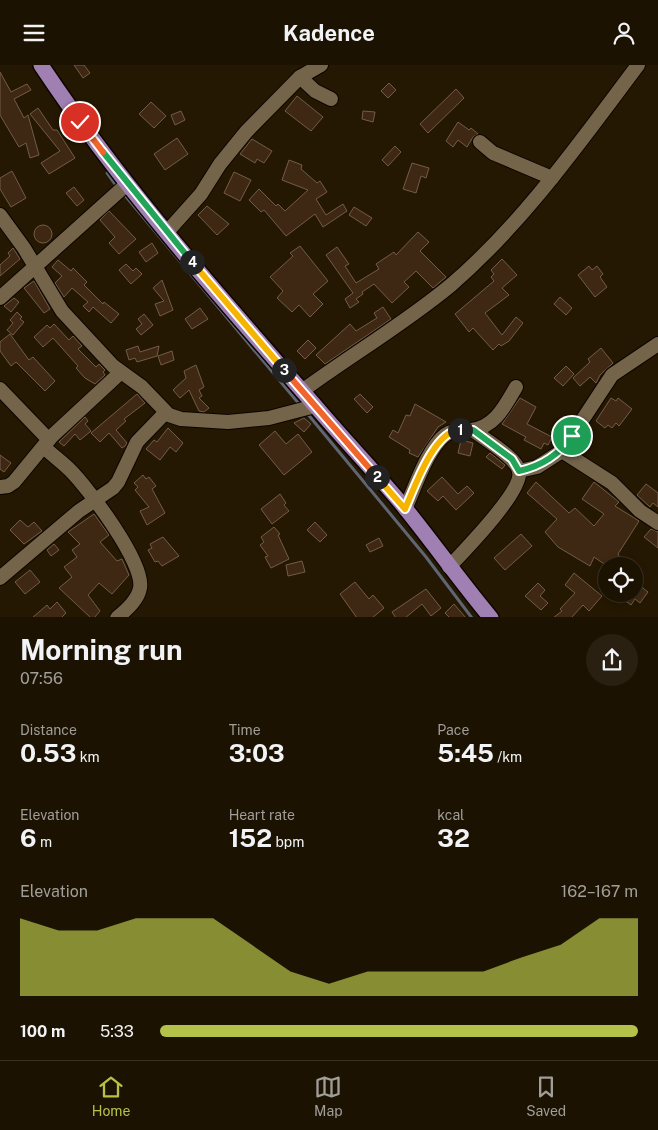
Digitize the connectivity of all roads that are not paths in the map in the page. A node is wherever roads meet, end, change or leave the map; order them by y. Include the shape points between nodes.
1 (41, 65) edge
2 (321, 65) edge
3 (638, 65) edge
4 (300, 77) junction
5 (331, 99) dead end
6 (480, 142) dead end
7 (552, 178) junction
8 (127, 184) junction
9 (0, 215) edge
10 (167, 232) junction
11 (35, 266) junction
12 (0, 298) edge
13 (658, 344) edge
14 (120, 373) junction
15 (516, 387) dead end
16 (0, 389) edge
17 (302, 391) junction
18 (315, 406) junction
19 (165, 413) junction
20 (473, 430) junction
21 (47, 444) junction
22 (562, 451) junction
23 (519, 471) junction
24 (0, 487) edge
25 (94, 499) junction
26 (405, 509) junction
27 (658, 523) edge
28 (449, 567) junction
29 (0, 578) edge
30 (117, 617) edge
31 (492, 617) edge

1 - 8 main road
2 - 4 street
3 - 7 street
4 - 5 street via 315,91
4 - 10 street via 246,132 201,194
6 - 7 street via 493,153
7 - 17 street via 495,244 451,284 416,313
8 - 10 main road
8 - 11 street
9 - 11 street
10 - 17 main road
11 - 12 street
11 - 14 street via 62,311
13 - 22 street via 612,375
14 - 19 street via 142,387
14 - 21 street
15 - 20 street via 496,419
16 - 21 street
17 - 18 main road
18 - 19 street via 269,418 228,422 181,419
18 - 26 main road
19 - 25 street via 137,442 118,482
20 - 23 street via 512,459
20 - 26 street via 455,430 434,448
21 - 24 street via 14,482
21 - 25 street
22 - 23 street via 537,467
22 - 27 street via 612,483 640,511
23 - 28 street via 519,479 494,519
25 - 29 street
25 - 30 street via 129,554 141,581 140,590 129,607
26 - 28 main road
28 - 31 main road

